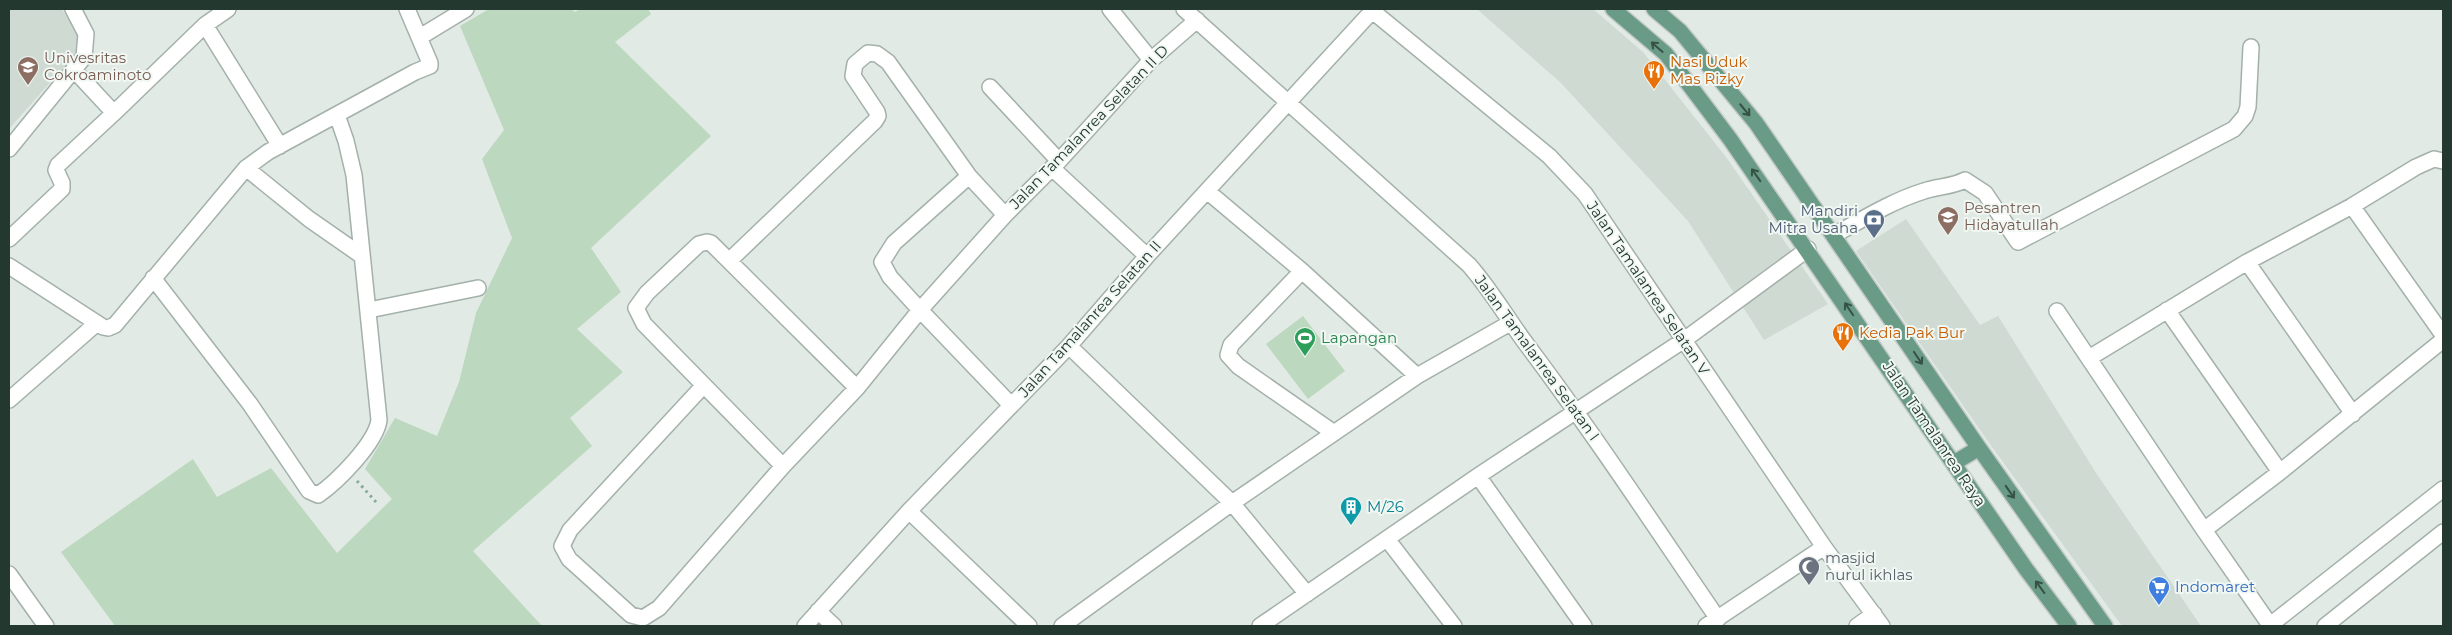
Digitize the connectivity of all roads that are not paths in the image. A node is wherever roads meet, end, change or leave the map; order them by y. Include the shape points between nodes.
1 (73, 9) edge
2 (228, 9) edge
3 (407, 9) edge
4 (466, 9) edge
5 (1110, 9) edge
6 (1184, 9) edge
7 (1372, 9) edge
8 (1613, 9) edge
9 (1654, 9) edge
10 (1197, 20) junction
11 (205, 25) junction
12 (420, 38) junction
13 (2251, 47) dead end
14 (1151, 60) junction
15 (74, 71) junction
16 (990, 87) dead end
17 (1288, 104) junction
18 (114, 114) junction
19 (336, 115) junction
20 (280, 146) junction
21 (9, 149) edge
22 (2443, 161) edge
23 (1055, 165) junction
24 (246, 168) junction
25 (969, 176) junction
26 (1208, 191) junction
27 (2352, 206) junction
28 (1005, 214) junction
29 (1834, 235) junction
30 (9, 238) edge
31 (1808, 249) junction
32 (362, 256) junction
33 (1147, 256) junction
34 (729, 261) junction
35 (2248, 262) junction
36 (9, 266) edge
37 (1302, 271) junction
38 (153, 278) junction
39 (478, 288) dead end
40 (368, 310) junction
41 (920, 310) junction
42 (2167, 310) junction
43 (2057, 312) dead end
44 (97, 323) junction
45 (1510, 323) junction
46 (2443, 335) edge
47 (1684, 340) junction
48 (2443, 340) edge
49 (1069, 346) junction
50 (2089, 358) junction
51 (1418, 376) junction
52 (704, 385) junction
53 (857, 388) junction
54 (9, 400) edge
55 (1011, 405) junction
56 (1577, 412) junction
57 (2353, 414) junction
58 (1334, 433) junction
59 (1979, 448) junction
60 (1954, 463) junction
61 (783, 466) junction
62 (2280, 472) junction
63 (1478, 476) junction
64 (2443, 488) edge
65 (1232, 503) junction
66 (909, 511) junction
67 (2204, 530) junction
68 (2443, 532) edge
69 (1387, 539) junction
70 (1824, 547) junction
71 (9, 577) edge
72 (1307, 594) junction
73 (818, 612) junction
74 (1878, 620) edge
75 (1712, 623) edge
76 (46, 626) edge
77 (805, 626) edge
78 (834, 626) edge
79 (1029, 626) edge
80 (1062, 626) edge
81 (1260, 626) edge
82 (1454, 626) edge
83 (1584, 626) edge
84 (1857, 626) edge
85 (2069, 626) edge
86 (2105, 626) edge
87 (2270, 626) edge
88 (2325, 626) edge

1 - 15 street via 87,39 84,57
2 - 11 street
3 - 12 street
4 - 12 street
5 - 14 street
6 - 10 street, Jalan Tamalanrea Selatan I
7 - 17 street, Jalan Tamalanrea Selatan II
7 - 47 street, Jalan Tamalanrea Selatan V via 1549,156 1571,178
31 -> 8 main road, Jalan Tamalanrea Raya via 1666,54
9 -> 29 main road, Jalan Tamalanrea Raya via 1680,31 1756,123
10 - 14 street, Jalan Tamalanrea Selatan II D
10 - 17 street, Jalan Tamalanrea Selatan I
11 - 18 street
11 - 20 street
12 - 19 street via 430,66
13 - 29 street via 2248,107 2234,130 2018,242 1985,193 1965,180 1954,186 1925,190
14 - 23 street, Jalan Tamalanrea Selatan II D
15 - 18 street
15 - 21 street
16 - 23 street
17 - 26 street, Jalan Tamalanrea Selatan II
17 - 45 street, Jalan Tamalanrea Selatan I via 1469,265 1495,296
18 - 30 street via 58,165 56,170 62,189
19 - 20 street
19 - 32 street via 354,175
20 - 24 street
22 - 27 street via 2430,160
23 - 28 street, Jalan Tamalanrea Selatan II D
23 - 33 street
24 - 32 street via 309,219
24 - 38 street
25 - 28 street, Jalan Tamalanrea Selatan II D
25 - 34 street, Jalan Tamalanrea Selatan II D via 888,62 877,54 868,54 855,64 853,76 878,112 872,125
25 - 41 street via 894,243 883,258 884,268
26 - 33 street, Jalan Tamalanrea Selatan II
26 - 37 street
27 - 35 street
27 - 46 street
28 - 41 street, Jalan Tamalanrea Selatan II D
29 -> 59 main road, Jalan Tamalanrea Raya
31 - 47 street
60 -> 31 main road, Jalan Tamalanrea Raya
32 - 40 street
33 - 49 street, Jalan Tamalanrea Selatan II
34 - 52 street via 716,246 702,242 647,293 636,308 644,324
34 - 53 street
35 - 42 street
35 - 57 street
36 - 44 street
37 - 51 street
37 - 58 street via 1231,345 1228,355 1238,366
38 - 40 street via 250,404 309,491 318,495 347,469 378,428
38 - 44 street via 115,325 108,328
39 - 40 street
41 - 53 street, Jalan Tamalanrea Selatan II D
41 - 55 street
42 - 50 street
42 - 62 street
43 - 50 street
44 - 54 street
45 - 51 street
45 - 56 street, Jalan Tamalanrea Selatan I
47 - 56 street
47 - 70 street, Jalan Tamalanrea Selatan V
48 - 57 street
49 - 55 street, Jalan Tamalanrea Selatan II
49 - 65 street
50 - 67 street
51 - 58 street
52 - 61 street
52 - 61 street, Jalan Tamalanrea Selatan II D via 570,530 562,546 569,559 631,615 643,618 650,615
53 - 61 street, Jalan Tamalanrea Selatan II D
55 - 66 street, Jalan Tamalanrea Selatan II
56 - 63 street
56 - 75 street, Jalan Tamalanrea Selatan I
57 - 62 street
58 - 65 street
59 - 60 main road
59 -> 86 main road, Jalan Tamalanrea Raya
85 -> 60 main road, Jalan Tamalanrea Raya
62 - 67 street
63 - 69 street
63 - 83 street
64 - 87 street
65 - 72 street
65 - 80 street
66 - 73 street, Jalan Tamalanrea Selatan II
66 - 79 street
67 - 87 street
68 - 88 street
69 - 72 street
69 - 82 street
70 - 74 street, Jalan Tamalanrea Selatan V
70 - 75 street
71 - 76 street
72 - 81 street
73 - 77 street, Jalan Tamalanrea Selatan II
73 - 78 street
74 - 84 street, Jalan Tamalanrea Selatan V

